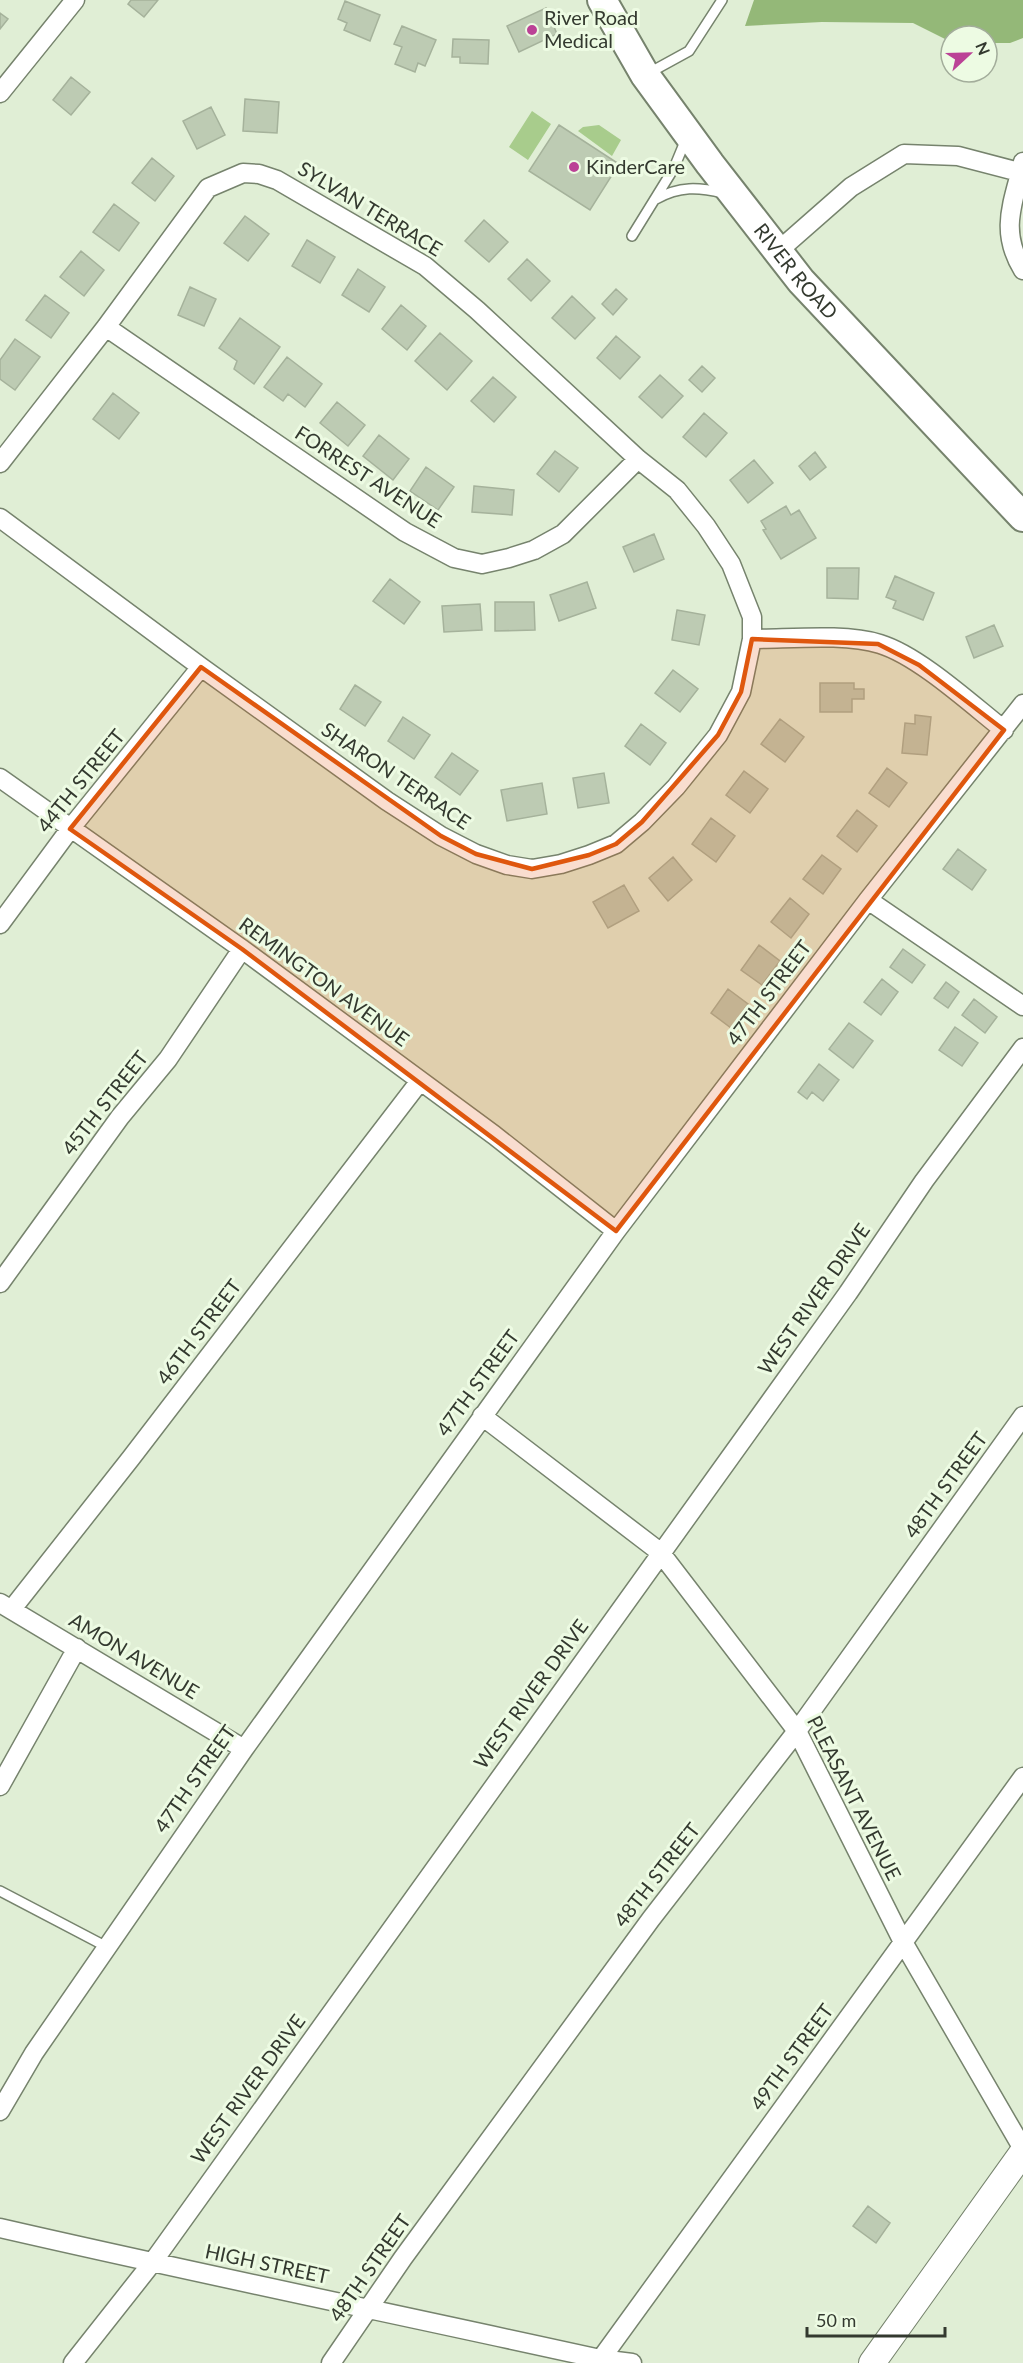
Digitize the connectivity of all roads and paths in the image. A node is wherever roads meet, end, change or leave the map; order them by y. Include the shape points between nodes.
1 (75, 0) edge
2 (602, 0) edge
3 (722, 0) edge
4 (645, 75) junction
5 (0, 93) edge
6 (688, 134) junction
7 (1022, 169) edge
8 (734, 196) junction
9 (654, 200) junction
10 (632, 236) dead end
11 (777, 252) junction
12 (1023, 270) edge
13 (106, 327) junction
14 (638, 459) junction
15 (0, 463) edge
16 (1023, 517) edge
17 (0, 518) edge
18 (752, 639) junction
19 (201, 668) junction
20 (1023, 704) edge
21 (1004, 730) junction
22 (0, 778) edge
23 (70, 828) junction
24 (868, 900) junction
25 (0, 924) edge
26 (242, 949) junction
27 (1023, 1006) edge
28 (1023, 1048) edge
29 (420, 1081) junction
30 (616, 1231) junction
31 (0, 1283) edge
32 (482, 1416) junction
33 (1023, 1416) edge
34 (660, 1552) junction
35 (6, 1606) edge
36 (76, 1648) junction
37 (797, 1731) junction
38 (244, 1749) junction
39 (1023, 1777) edge
40 (0, 1786) edge
41 (0, 1891) edge
42 (903, 1942) junction
43 (107, 1947) junction
44 (0, 2111) edge
45 (1023, 2150) edge
46 (0, 2228) edge
47 (152, 2263) junction
48 (370, 2308) junction
49 (599, 2361) edge
50 (73, 2363) edge
51 (332, 2363) edge
52 (632, 2363) edge
53 (872, 2363) edge

1 - 5 street
2 - 4 main road, RIVER ROAD
3 - 4 lane via 689,51
4 - 6 main road, RIVER ROAD
6 - 8 main road, RIVER ROAD
6 - 9 lane via 674,168
7 - 11 street via 958,156 904,154 851,187
7 - 12 street via 1008,223 1015,257
8 - 9 lane via 698,188 668,192
8 - 11 main road, RIVER ROAD
9 - 10 lane
11 - 16 main road, RIVER ROAD
13 - 14 street, FORREST AVENUE via 405,532 454,558 482,564 534,550 562,534
13 - 14 street, SYLVAN TERRACE via 208,188 243,173 260,174 277,180 425,266
13 - 15 street, SYLVAN TERRACE
14 - 18 street, SYLVAN TERRACE via 677,490 731,564 752,617
17 - 19 street, SHARON TERRACE
18 - 19 street, SHARON TERRACE via 741,692 718,735 676,787 615,844 561,864 532,868 486,858 441,836
18 - 21 street via 844,639 878,644 919,664
19 - 23 street, 44TH STREET
20 - 21 street, 47TH STREET
21 - 24 street, 47TH STREET
22 - 23 street, REMINGTON AVENUE
23 - 25 street, 44TH STREET
23 - 26 street, REMINGTON AVENUE
24 - 27 street
24 - 30 street, 47TH STREET
26 - 29 street, REMINGTON AVENUE
26 - 31 street, 45TH STREET via 168,1059 120,1117
28 - 34 street, WEST RIVER DRIVE
29 - 30 street, REMINGTON AVENUE
29 - 35 street, 46TH STREET via 131,1458
30 - 32 street, 47TH STREET
32 - 34 street, PLEASANT AVENUE
32 - 38 street, 47TH STREET
33 - 37 street, 48TH STREET
34 - 37 street, PLEASANT AVENUE
34 - 47 street, WEST RIVER DRIVE
35 - 36 street, AMON AVENUE
36 - 38 street, AMON AVENUE
36 - 40 street
37 - 42 street, PLEASANT AVENUE
37 - 48 street, 48TH STREET via 651,1919
38 - 43 street, 47TH STREET
39 - 42 street, 49TH STREET
41 - 43 lane
42 - 45 street, PLEASANT AVENUE
42 - 49 street, 49TH STREET
43 - 44 street, 47TH STREET via 34,2053
45 - 53 main road
46 - 47 street, HIGH STREET
47 - 48 street, HIGH STREET
47 - 50 street, WEST RIVER DRIVE
48 - 49 street, HIGH STREET
48 - 51 street, 48TH STREET
49 - 52 street, HIGH STREET

